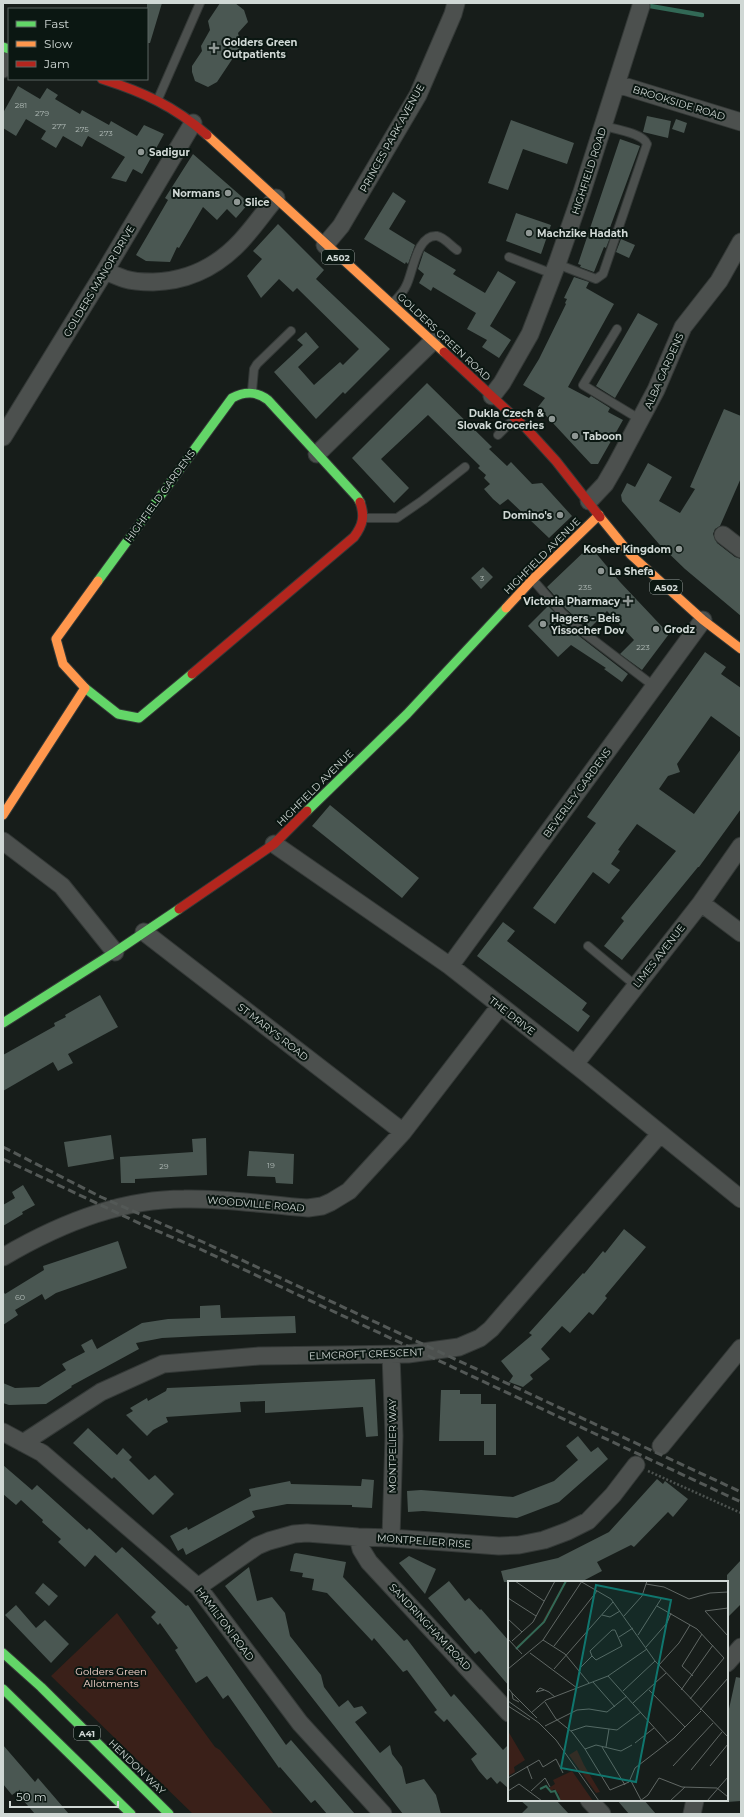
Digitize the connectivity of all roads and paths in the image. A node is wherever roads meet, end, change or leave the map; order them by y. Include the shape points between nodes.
1 (200, 3) edge
2 (456, 3) edge
3 (641, 6) dead end
4 (8, 59) edge
5 (3, 69) edge
6 (105, 80) edge
7 (616, 84) junction
8 (158, 100) junction
9 (741, 122) edge
10 (193, 123) junction
11 (604, 126) junction
12 (276, 198) junction
13 (741, 242) edge
14 (325, 245) junction
15 (457, 250) dead end
16 (509, 257) dead end
17 (555, 269) junction
18 (106, 271) junction
19 (392, 304) junction
20 (617, 329) dead end
21 (290, 331) dead end
22 (432, 342) junction
23 (252, 392) junction
24 (492, 396) junction
25 (515, 418) junction
26 (641, 420) junction
27 (498, 435) dead end
28 (3, 437) edge
29 (317, 454) junction
30 (465, 467) dead end
31 (589, 501) junction
32 (599, 515) junction
33 (364, 518) junction
34 (723, 535) dead end
35 (741, 549) edge
36 (532, 580) junction
37 (703, 620) junction
38 (741, 649) edge
39 (655, 687) junction
40 (85, 688) junction
41 (3, 815) edge
42 (3, 841) edge
43 (274, 844) junction
44 (741, 846) edge
45 (702, 903) junction
46 (144, 932) junction
47 (741, 933) edge
48 (588, 946) dead end
49 (115, 952) junction
50 (450, 966) junction
51 (636, 986) junction
52 (500, 1006) junction
53 (4, 1020) edge
54 (575, 1064) junction
55 (403, 1132) junction
56 (660, 1134) junction
57 (741, 1199) edge
58 (3, 1258) edge
59 (741, 1348) edge
60 (391, 1355) junction
61 (3, 1432) edge
62 (23, 1443) junction
63 (661, 1446) dead end
64 (636, 1465) dead end
65 (653, 1474) dead end
66 (741, 1512) edge
67 (358, 1537) junction
68 (391, 1538) junction
69 (198, 1587) junction
70 (741, 1648) edge
71 (3, 1653) edge
72 (728, 1662) edge
73 (3, 1689) edge
74 (508, 1712) edge
75 (590, 1801) edge
76 (130, 1814) edge
77 (170, 1814) edge
78 (383, 1814) edge
79 (602, 1814) edge

1 - 8 lane
2 - 14 street, PRINCES PARK AVENUE via 418,95 341,226
3 - 7 street, HIGHFIELD ROAD
4 - 5 street
6 - 8 main road, GOLDERS GREEN ROAD / A502
7 - 9 street, BROOKSIDE ROAD
7 - 11 street, HIGHFIELD ROAD
8 - 10 main road, GOLDERS GREEN ROAD / A502
10 - 12 main road, GOLDERS GREEN ROAD / A502
10 - 18 street, GOLDERS MANOR DRIVE
11 - 17 street, HIGHFIELD ROAD
11 - 17 lane via 646,140 635,183 603,274 596,279
12 - 14 main road, GOLDERS GREEN ROAD / A502
12 - 18 street via 240,242 205,270 188,278 145,282 126,280
13 - 26 street, ALBA GARDENS via 719,281 683,327
14 - 19 main road, GOLDERS GREEN ROAD / A502
15 - 19 lane via 435,236 425,240 418,250 407,285
16 - 17 lane
17 - 24 street, HIGHFIELD ROAD via 530,334
18 - 28 street, GOLDERS MANOR DRIVE
19 - 22 main road, GOLDERS GREEN ROAD / A502
20 - 26 lane via 583,385
21 - 23 lane via 257,364 254,369
22 - 24 main road, GOLDERS GREEN ROAD / A502
22 - 29 street
23 - 29 main road via 268,400
23 - 40 main road, HIGHFIELD GARDENS via 232,398 56,639 63,664
24 - 25 main road, GOLDERS GREEN ROAD / A502
25 - 27 lane
25 - 31 main road, GOLDERS GREEN ROAD / A502
26 - 31 street, ALBA GARDENS via 605,484
29 - 33 main road via 357,497 364,510
30 - 33 lane via 397,518
31 - 32 main road, GOLDERS GREEN ROAD / A502
32 - 36 main road, HIGHFIELD AVENUE
32 - 37 main road, GOLDERS GREEN ROAD / A502 via 640,563
33 - 40 main road, HIGHFIELD GARDENS via 354,537 139,718 118,714
34 - 35 street
36 - 39 lane via 562,613
36 - 43 main road, HIGHFIELD AVENUE via 407,714
37 - 38 main road, GOLDERS GREEN ROAD / A502
37 - 39 street, BEVERLEY GARDENS
39 - 50 street, BEVERLEY GARDENS
40 - 41 main road
42 - 49 street via 62,886
43 - 46 main road, HIGHFIELD AVENUE
43 - 50 street, THE DRIVE
44 - 45 street, LIMES AVENUE
45 - 47 street
45 - 51 street, LIMES AVENUE
46 - 49 main road, HIGHFIELD AVENUE
46 - 55 street, ST MARY'S ROAD
48 - 51 lane
49 - 53 main road, HIGHFIELD AVENUE
50 - 52 street, THE DRIVE
51 - 54 street, LIMES AVENUE
52 - 54 street, THE DRIVE
52 - 55 street, WOODVILLE ROAD
54 - 56 street, THE DRIVE
55 - 58 street, WOODVILLE ROAD via 349,1190 322,1206 308,1208 183,1199 131,1204 74,1223
56 - 57 street, THE DRIVE
56 - 60 street, ELMCROFT CRESCENT via 491,1329 470,1344 448,1350
59 - 63 street
60 - 62 street, ELMCROFT CRESCENT via 259,1356 163,1364 100,1392
60 - 68 street, MONTPELIER WAY via 394,1436
61 - 62 street, HAMILTON ROAD
62 - 69 street, HAMILTON ROAD via 42,1453
64 - 68 street, MONTPELIER RISE via 613,1495 588,1521 544,1540 499,1546
65 - 66 path
67 - 68 street, MONTPELIER RISE
67 - 69 street, MONTPELIER RISE via 307,1533 275,1539 257,1546
67 - 74 street, SANDRINGHAM ROAD via 361,1549 369,1562
69 - 78 street, HAMILTON ROAD via 300,1723
70 - 72 street
71 - 77 main road, HENDON WAY / A41
73 - 76 main road, A41
75 - 79 street

